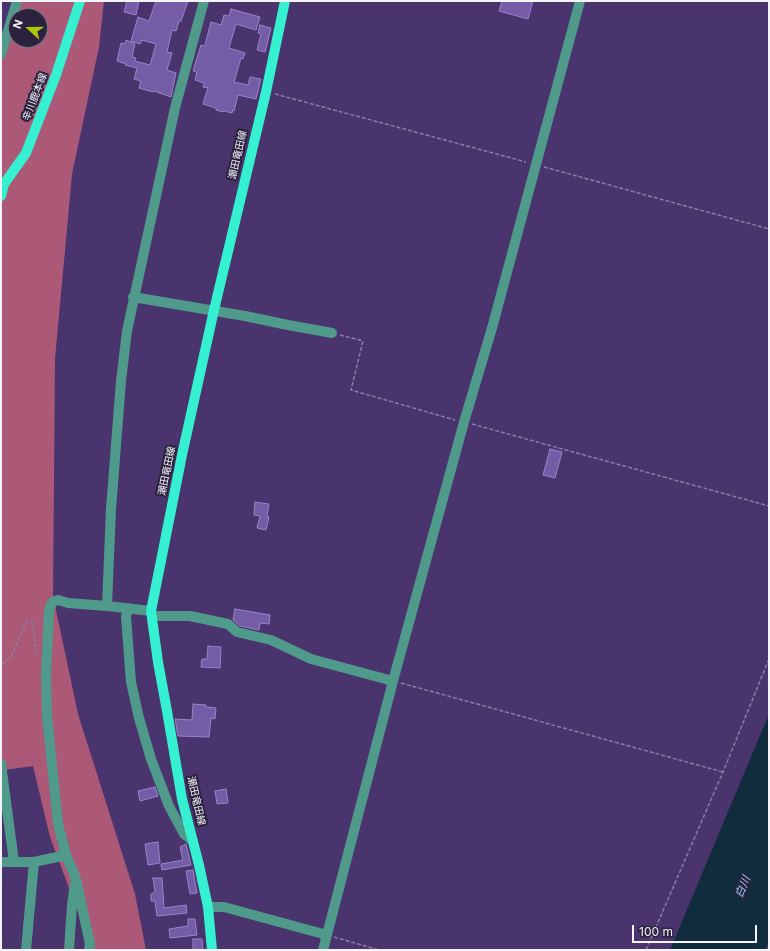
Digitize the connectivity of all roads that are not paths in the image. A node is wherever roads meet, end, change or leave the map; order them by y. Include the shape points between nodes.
1 (17, 1) edge
2 (80, 1) edge
3 (204, 1) edge
4 (285, 1) edge
5 (580, 1) edge
6 (1, 54) edge
7 (1, 196) edge
8 (133, 297) junction
9 (214, 310) junction
10 (332, 333) road end
11 (107, 606) junction
12 (128, 608) junction
13 (151, 613) junction
14 (393, 681) junction
15 (1, 764) edge
16 (4, 812) edge
17 (193, 841) junction
18 (66, 855) junction
19 (1, 862) edge
20 (14, 862) junction
21 (34, 862) junction
22 (76, 879) junction
23 (208, 907) junction
24 (327, 935) junction
25 (26, 950) edge
26 (69, 950) edge
27 (89, 950) edge
28 (212, 950) edge
29 (323, 950) edge

1 - 6 street
2 - 7 main road, 辛川鹿本線 via 26,154 4,184
3 - 8 street via 175,108
4 - 9 main road, 瀬田竜田線
5 - 14 street
8 - 9 street
8 - 11 street via 120,389 110,509
9 - 10 street
9 - 13 main road, 瀬田竜田線
11 - 12 street
11 - 18 street via 68,604 58,600 52,602 50,611 46,674 47,716 58,824
12 - 13 street
12 - 17 street via 126,617 131,682 139,718 168,806 184,834
13 - 14 street via 190,616 228,624 237,632 271,640 311,659
13 - 17 main road, 瀬田竜田線 via 182,799
14 - 24 street
15 - 16 street
16 - 20 street
17 - 23 main road, 瀬田竜田線
18 - 21 street
18 - 22 street
19 - 20 street
20 - 21 street
21 - 25 street
22 - 26 street
22 - 27 street via 90,944
23 - 24 street via 224,907
23 - 28 main road, 瀬田竜田線
24 - 29 street

